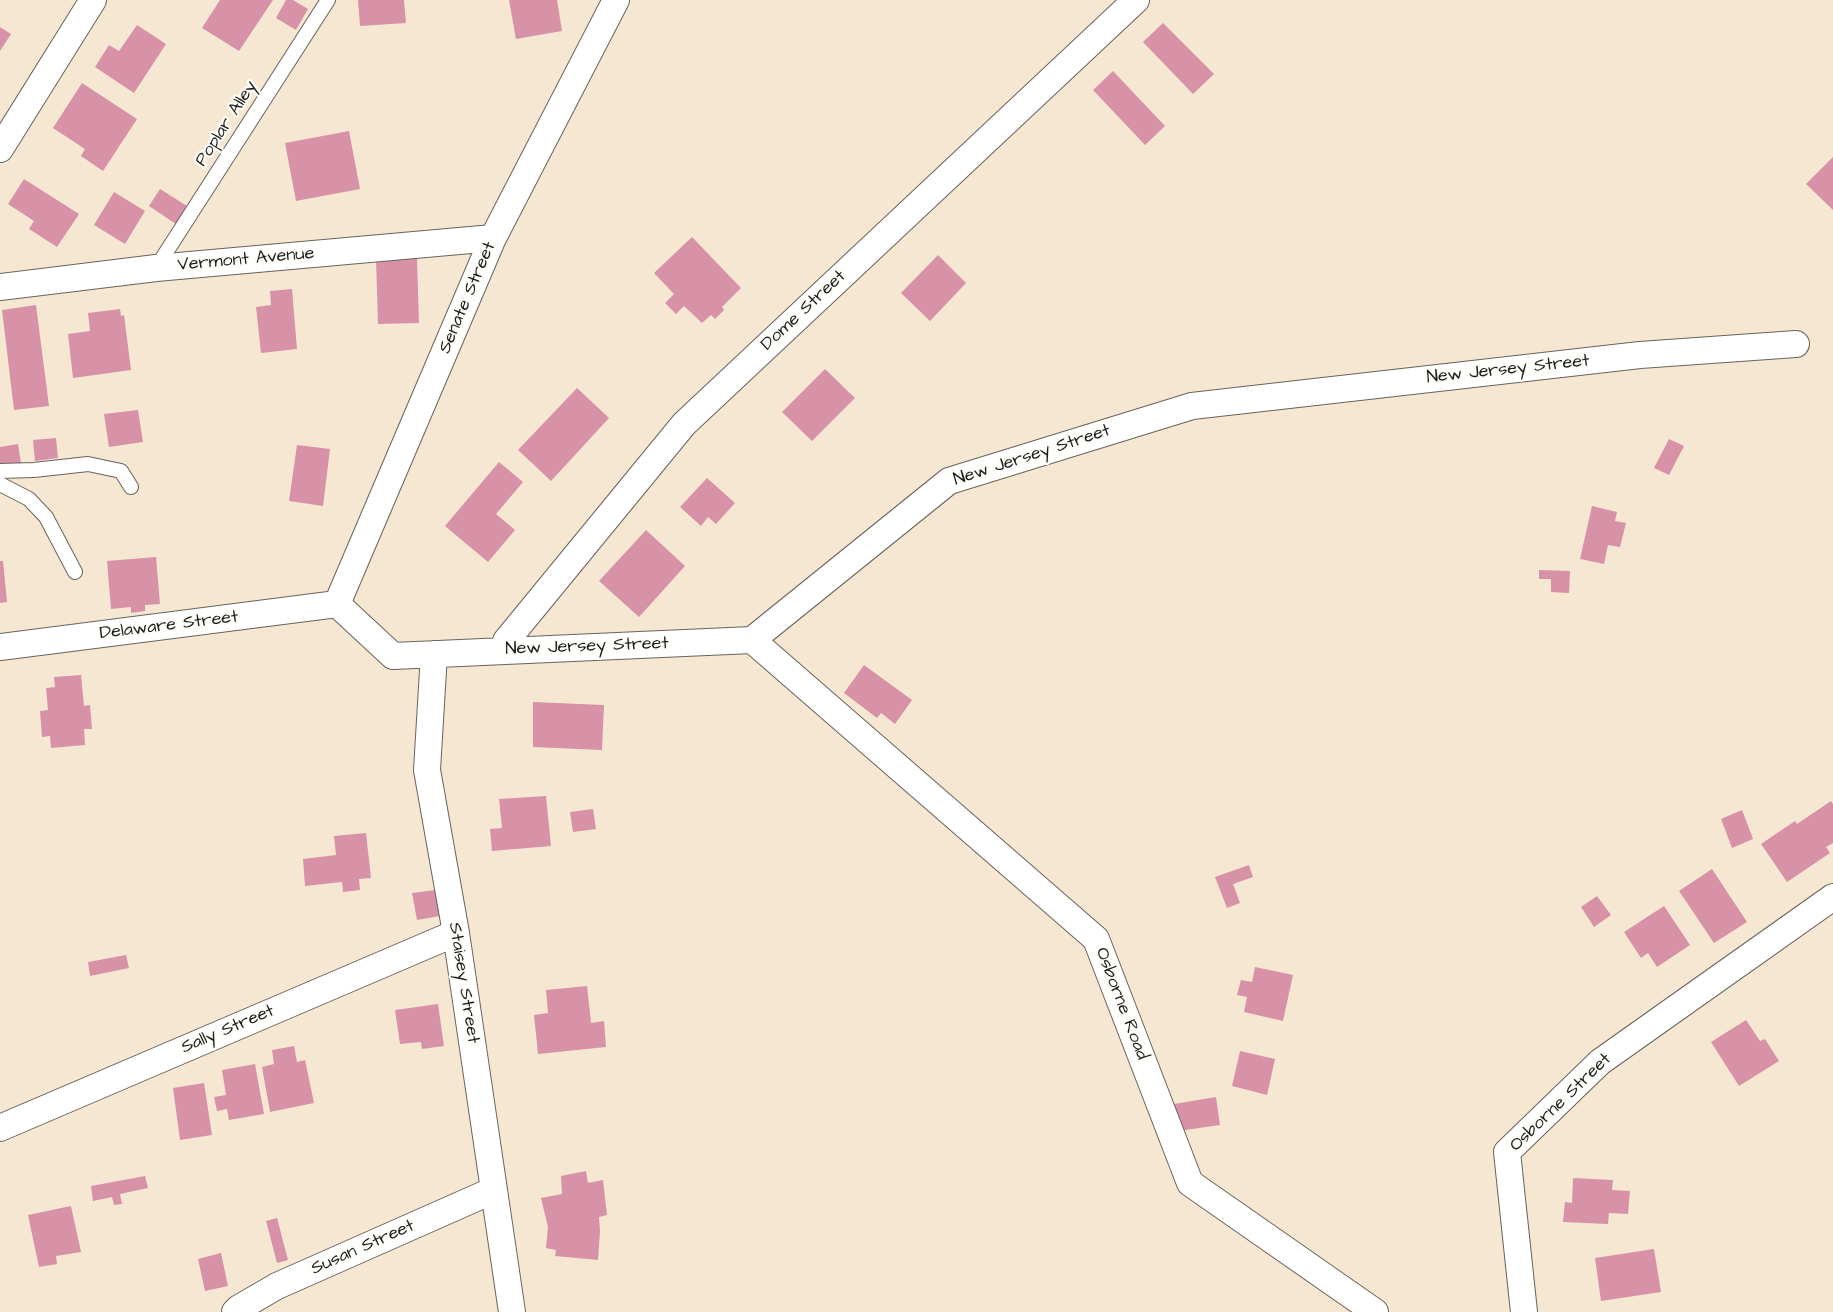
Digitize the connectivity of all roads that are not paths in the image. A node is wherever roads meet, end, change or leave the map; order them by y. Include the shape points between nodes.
1 (93, 0) edge
2 (328, 0) edge
3 (616, 0) edge
4 (1136, 0) edge
5 (0, 149) edge
6 (493, 237) junction
7 (156, 268) junction
8 (0, 287) edge
9 (1796, 344) dead end
10 (0, 471) edge
11 (0, 484) edge
12 (131, 487) dead end
13 (75, 573) dead end
14 (337, 604) junction
15 (752, 640) junction
16 (0, 647) edge
17 (505, 650) junction
18 (434, 654) junction
19 (1833, 897) edge
20 (456, 933) junction
21 (0, 1128) edge
22 (494, 1190) junction
23 (235, 1312) edge
24 (512, 1312) edge
25 (1375, 1312) edge
26 (1524, 1312) edge

1 - 5 street
2 - 7 lane, Poplar Alley
3 - 6 street, Senate Street
4 - 17 street, Dome Street via 684,424 506,640
6 - 7 street, Vermont Avenue
6 - 14 street, Senate Street
7 - 8 street, Vermont Avenue
9 - 15 street, New Jersey Street via 1640,355 1192,406 949,482
10 - 12 lane via 88,464 121,471
11 - 13 lane via 29,499 46,517
14 - 16 street, Delaware Street
14 - 18 street, New Jersey Street via 393,656
15 - 17 street, New Jersey Street
15 - 25 street, Osborne Road via 1096,939 1190,1183
17 - 18 street, New Jersey Street
18 - 20 street, Staisey Street via 427,770
19 - 26 street, Osborne Street via 1600,1062 1507,1152
20 - 21 street, Sally Street
20 - 22 street, Staisey Street
22 - 23 street, Susan Street via 277,1286
22 - 24 street, Staisey Street

